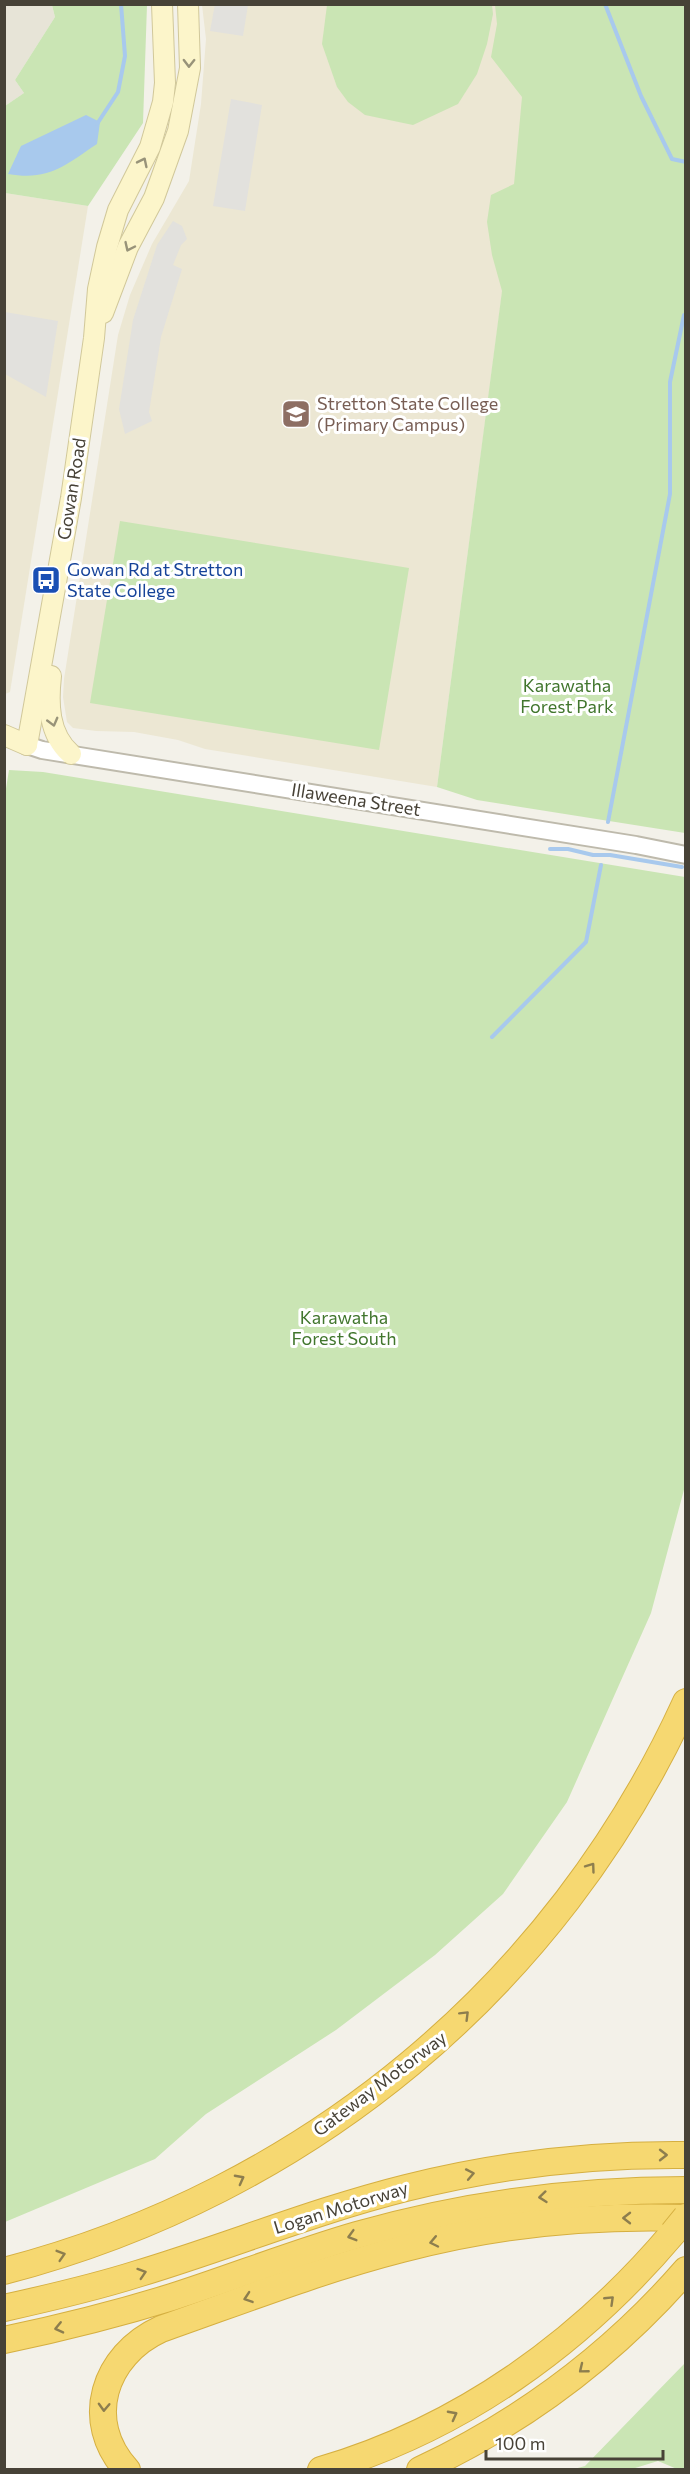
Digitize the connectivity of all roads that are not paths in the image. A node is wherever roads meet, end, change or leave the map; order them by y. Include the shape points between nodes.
1 (162, 4) edge
2 (188, 4) edge
3 (94, 338) junction
4 (50, 622) junction
5 (4, 735) edge
6 (27, 745) junction
7 (4, 750) edge
8 (71, 754) junction
9 (686, 855) edge
10 (686, 1702) edge
11 (686, 2155) edge
12 (686, 2190) edge
13 (681, 2222) edge
14 (686, 2270) edge
15 (4, 2271) edge
16 (4, 2308) edge
17 (4, 2340) edge
18 (128, 2469) edge
19 (321, 2469) edge
20 (420, 2469) edge

3 -> 1 main road, Gowan Road via 98,289 118,210 150,147 163,102
2 -> 3 main road, Gowan Road via 190,68 178,131
3 - 4 main road, Gowan Road
4 - 6 main road, Gowan Road
4 -> 8 main road via 49,706 58,737
5 - 6 main road, Illaweena Street
6 - 7 main road, Illaweena Street
6 - 8 street, Illaweena Street
8 - 9 street, Illaweena Street
15 -> 10 highway, Gateway Motorway via 105,2241 239,2180 360,2104 414,2062 501,1980 573,1892 641,1791
16 -> 11 highway, Logan Motorway via 136,2275 417,2185 543,2163
12 -> 17 highway, Logan Motorway via 571,2194 442,2214 323,2245 123,2311
13 -> 18 highway via 572,2219 459,2236 336,2267 144,2336 119,2361 104,2398 108,2437
19 -> 13 highway via 427,2429 500,2388 596,2314
14 -> 20 highway via 631,2328 568,2381 509,2422

